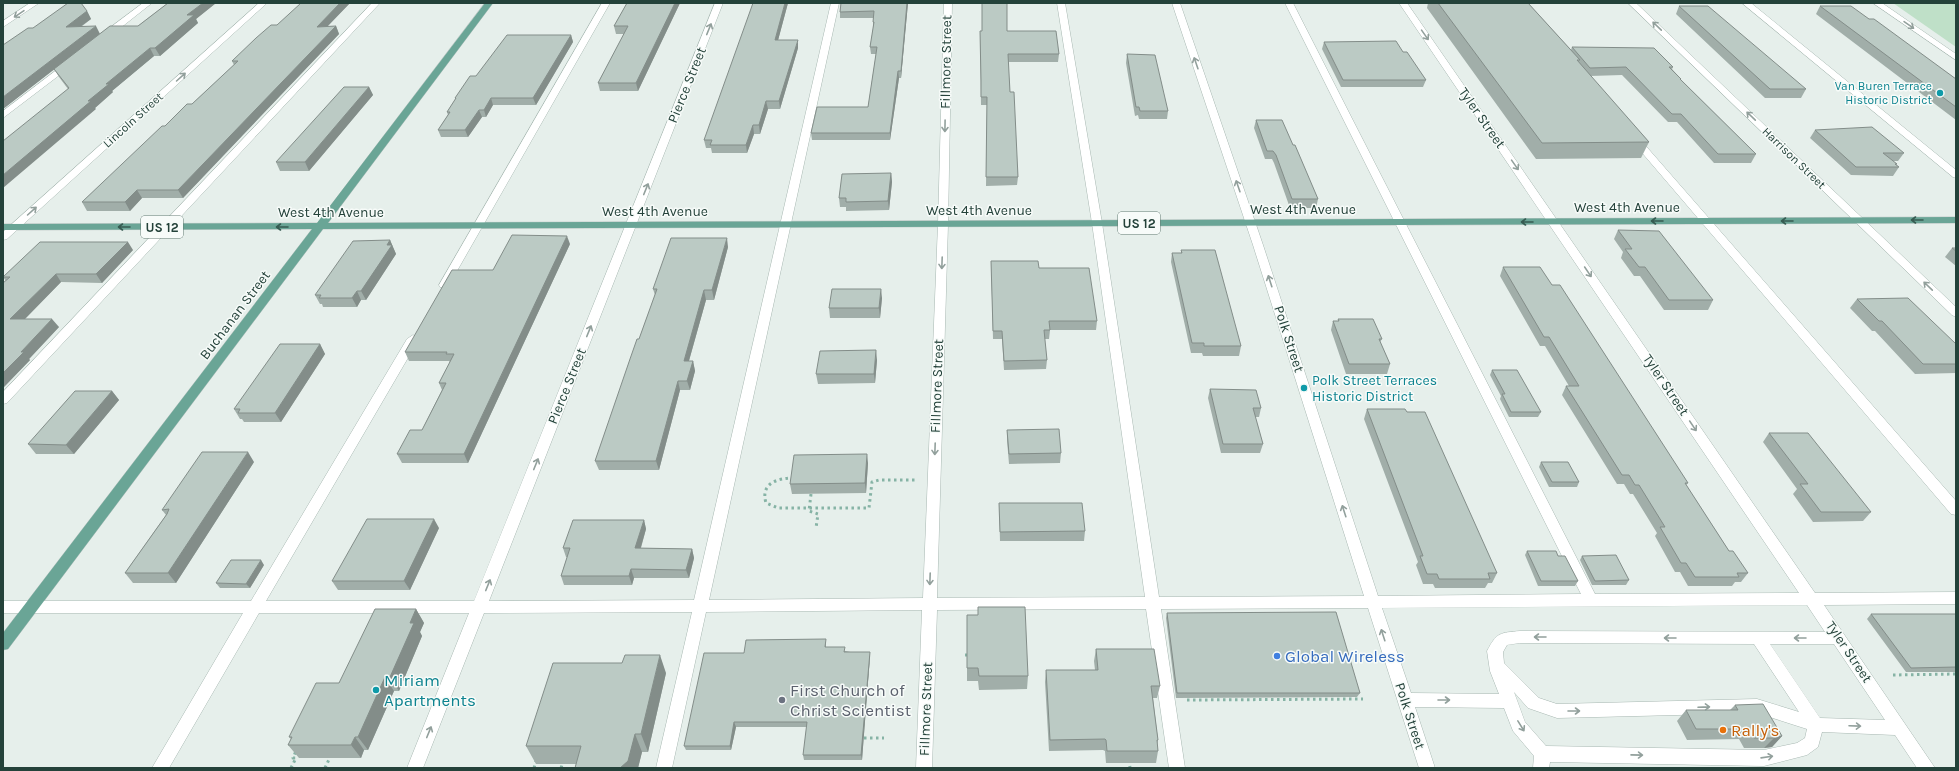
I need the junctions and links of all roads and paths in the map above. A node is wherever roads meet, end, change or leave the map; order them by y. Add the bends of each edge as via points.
1 (35, 3) edge
2 (148, 3) edge
3 (263, 3) edge
4 (376, 3) edge
5 (489, 3) edge
6 (606, 3) edge
7 (719, 3) edge
8 (835, 3) edge
9 (948, 3) edge
10 (1062, 3) edge
11 (1176, 3) edge
12 (1289, 3) edge
13 (1403, 3) edge
14 (1632, 3) edge
15 (1746, 3) edge
16 (1877, 3) edge
17 (3, 24) edge
18 (98, 42) edge
19 (79, 57) edge
20 (1956, 58) edge
21 (3, 116) edge
22 (1626, 129) edge
23 (1956, 175) edge
24 (1860, 220) junction
25 (1956, 220) edge
26 (1704, 221) junction
27 (1400, 222) junction
28 (1554, 222) junction
29 (1097, 223) junction
30 (1251, 223) junction
31 (943, 224) junction
32 (632, 225) junction
33 (786, 225) junction
34 (321, 226) junction
35 (478, 226) junction
36 (3, 227) edge
37 (14, 227) junction
38 (166, 227) junction
39 (3, 237) edge
40 (438, 294) edge
41 (1956, 313) edge
42 (419, 329) edge
43 (3, 400) edge
44 (794, 478) edge
45 (934, 480) junction
46 (811, 494) edge
47 (809, 508) junction
48 (1956, 510) edge
49 (816, 528) dead end
50 (1811, 598) junction
51 (1956, 598) edge
52 (1591, 600) junction
53 (1372, 601) junction
54 (930, 604) junction
55 (1152, 604) junction
56 (256, 606) junction
57 (699, 606) junction
58 (3, 607) edge
59 (31, 607) junction
60 (479, 607) junction
61 (1758, 638) junction
62 (1839, 638) junction
63 (3, 644) edge
64 (964, 655) dead end
65 (979, 655) edge
66 (1497, 664) junction
67 (1956, 674) edge
68 (1893, 675) dead end
69 (1167, 700) junction
70 (1363, 700) dead end
71 (1404, 700) junction
72 (1510, 701) junction
73 (1816, 725) junction
74 (1900, 728) junction
75 (864, 738) edge
76 (884, 738) dead end
77 (300, 743) edge
78 (333, 751) edge
79 (538, 753) edge
80 (1129, 757) edge
81 (564, 758) edge
82 (1541, 761) edge
83 (160, 768) edge
84 (291, 768) edge
85 (325, 768) edge
86 (415, 768) edge
87 (534, 768) edge
88 (561, 768) edge
89 (664, 768) edge
90 (924, 768) edge
91 (1130, 768) edge
92 (1177, 768) edge
93 (1426, 768) edge
94 (1927, 768) edge

1 -> 17 street
2 - 18 street
37 -> 3 street, Lincoln Street
4 - 38 street
5 - 34 main road, Buchanan Street
6 - 35 street
32 -> 7 street, Pierce Street
8 - 33 street
9 -> 31 street, Fillmore Street
10 - 29 street
30 -> 11 street, Polk Street
12 - 27 street
13 -> 28 street, Tyler Street
24 -> 14 street, Harrison Street
15 - 23 street
16 -> 20 street
19 - 21 street
22 - 26 street
25 -> 24 main road, West 4th Avenue / US 12
24 -> 26 main road, West 4th Avenue / US 12
41 -> 24 street, Harrison Street
26 -> 28 main road, West 4th Avenue / US 12
26 - 48 street
28 -> 27 main road, West 4th Avenue / US 12
27 - 30 main road, West 4th Avenue / US 12
27 - 52 street
28 -> 50 street, Tyler Street
29 - 30 main road, West 4th Avenue / US 12
29 - 31 main road, West 4th Avenue / US 12
29 - 55 street
53 -> 30 street, Polk Street
31 - 33 main road, West 4th Avenue / US 12
31 -> 45 street, Fillmore Street
32 - 33 main road, West 4th Avenue / US 12
32 - 35 main road, West 4th Avenue / US 12
60 -> 32 street, Pierce Street
33 - 57 street
34 - 35 main road, West 4th Avenue / US 12
34 -> 38 main road, West 4th Avenue / US 12
34 - 59 main road, Buchanan Street
35 - 40 street
36 - 37 main road, West 4th Avenue / US 12
38 -> 37 main road, West 4th Avenue / US 12
37 - 39 street, Lincoln Street
38 - 43 street
42 - 56 street
44 - 47 path via 772,481 765,492 766,503 778,508
45 - 47 path via 872,482 869,508
45 -> 54 street, Fillmore Street
46 - 47 path
47 - 49 path via 809,511 818,514
50 - 51 street
50 - 52 street
50 - 62 street, Tyler Street
52 - 53 street
53 - 55 street
71 -> 53 street, Polk Street
54 - 55 street
54 - 57 street
54 - 90 street, Fillmore Street
55 - 69 street
56 - 59 street
56 - 60 street
56 - 83 street
57 - 60 street
57 - 89 street
58 - 59 street
59 - 63 main road, Buchanan Street
86 -> 60 street, Pierce Street
62 -> 61 street
61 -> 66 street via 1503,639 1495,651
61 - 73 street
62 - 74 street, Tyler Street
64 - 65 path
66 - 72 street
66 -> 73 street via 1534,703 1557,711 1757,706
67 - 68 path
69 - 70 path
69 - 92 street
71 -> 72 street
71 - 93 street, Polk Street
72 -> 82 street via 1519,726
73 -> 74 street
82 -> 73 street via 1764,758 1801,750 1812,742
74 - 94 street, Tyler Street
75 - 76 path
77 - 84 path
78 - 85 path
79 - 87 path
80 - 91 path
81 - 88 path

